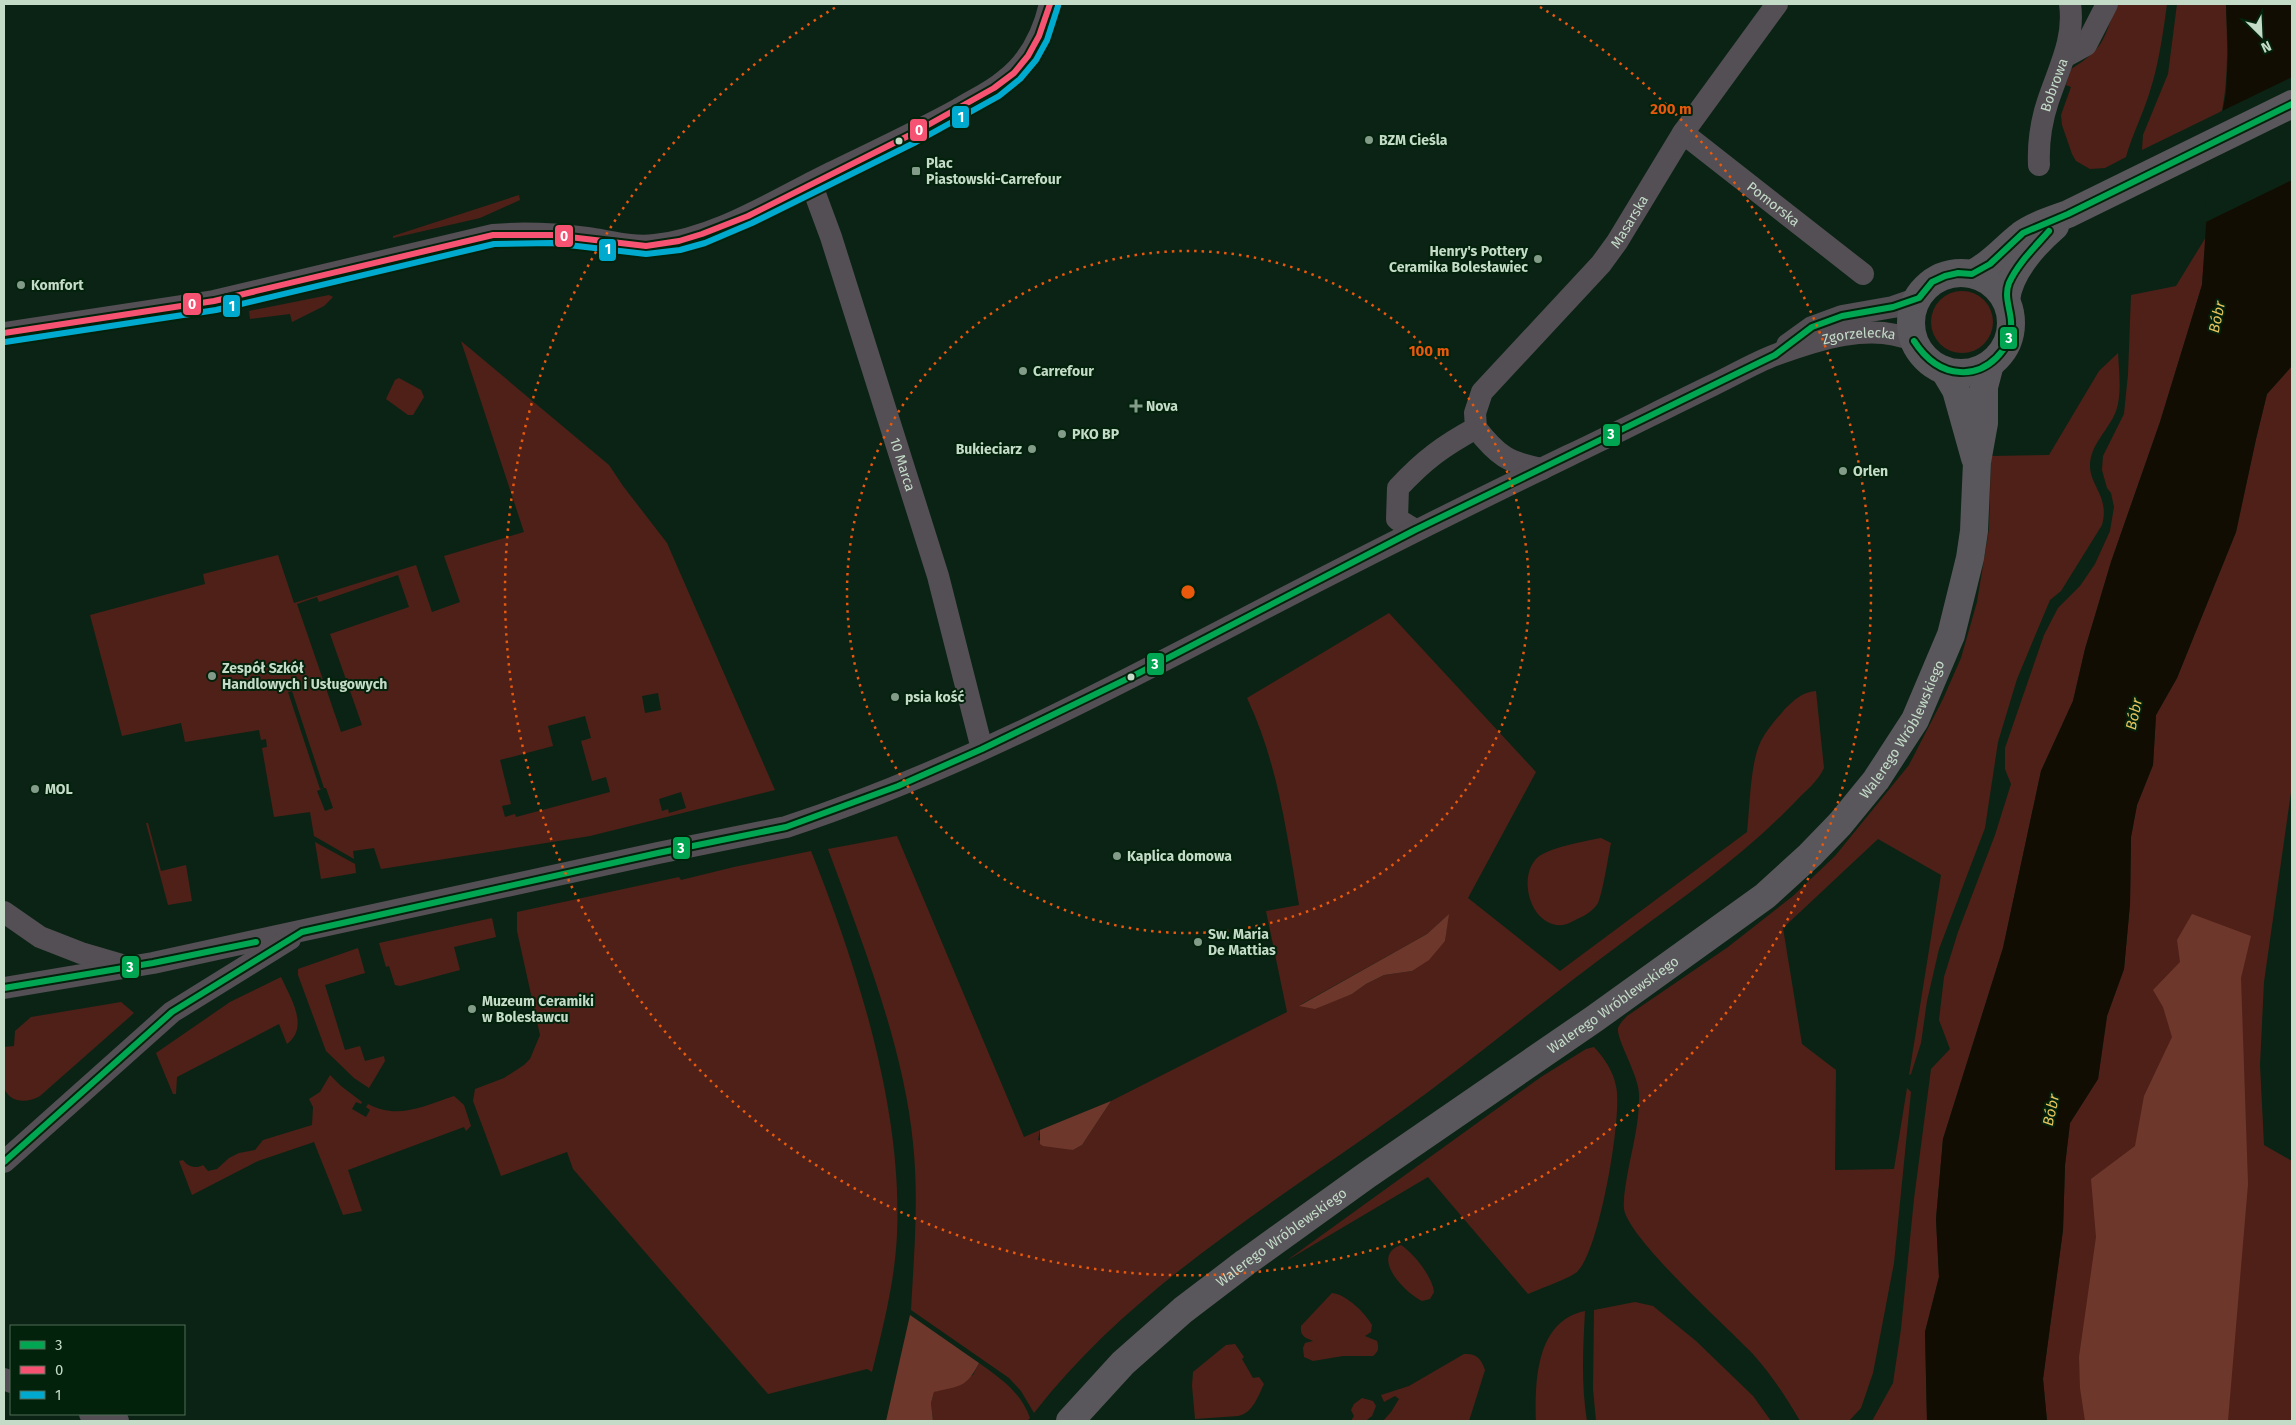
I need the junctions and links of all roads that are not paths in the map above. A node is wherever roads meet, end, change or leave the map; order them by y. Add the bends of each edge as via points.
1 (1050, 4) edge
2 (1777, 4) edge
3 (2070, 4) edge
4 (2107, 4) edge
5 (2066, 56) junction
6 (2292, 104) edge
7 (1683, 133) junction
8 (2039, 165) dead end
9 (811, 183) junction
10 (2068, 214) junction
11 (1863, 274) dead end
12 (1972, 274) junction
13 (1918, 298) junction
14 (2006, 300) junction
15 (4, 332) edge
16 (1914, 341) junction
17 (1775, 355) junction
18 (1990, 364) junction
19 (1944, 370) junction
20 (1476, 428) junction
21 (1977, 462) junction
22 (1542, 469) junction
23 (1415, 530) junction
24 (982, 749) junction
25 (4, 912) edge
26 (302, 932) junction
27 (130, 968) junction
28 (4, 988) edge
29 (4, 1162) edge
30 (94, 1415) edge
31 (118, 1421) edge
32 (1070, 1421) edge

1 - 9 street via 1044,27 1033,48 1006,80 948,114
2 - 7 street, Masarska
3 - 5 street, Bobrowa via 2072,17
4 - 5 street via 2086,45
5 - 8 street, Bobrowa via 2048,101 2038,144
6 - 10 main road
7 - 11 street, Pomorska
7 - 20 street, Masarska via 1601,264 1482,392 1475,413
9 - 15 street via 714,228 654,246 523,232 493,235 214,301
9 - 24 street, 10 Marca via 831,236 938,576
10 - 12 main road via 2023,234 1990,264
10 - 14 main road via 2023,262 2008,286
12 - 13 main road via 1945,276 1932,282
12 - 14 main road via 1992,283
13 - 16 main road via 1911,319
13 - 17 street, Zgorzelecka via 1894,308 1842,316 1812,327
14 - 18 main road via 2011,326 2007,342
16 - 17 street, Zgorzelecka via 1905,336 1861,333
16 - 19 main road via 1926,358
17 - 22 street, Zgorzelecka
18 - 19 main road via 1970,372
18 - 21 main road, Walerego Wróblewskiego via 1984,387 1984,423
19 - 21 main road, Walerego Wróblewskiego via 1956,390
20 - 22 street via 1502,457 1519,465
20 - 23 street via 1420,464 1398,488 1397,519
21 - 32 main road, Walerego Wróblewskiego via 1970,558 1951,635 1915,720 1876,780 1840,824 1765,896 1246,1262 1183,1310 1122,1363
22 - 23 street, Zgorzelecka
23 - 24 street, Zgorzelecka via 1135,675
24 - 26 street, Zgorzelecka via 898,786 786,827
25 - 27 street via 40,937 81,954
26 - 27 street, Zgorzelecka
26 - 29 street via 172,1012
27 - 28 street, Zgorzelecka
30 - 31 street

